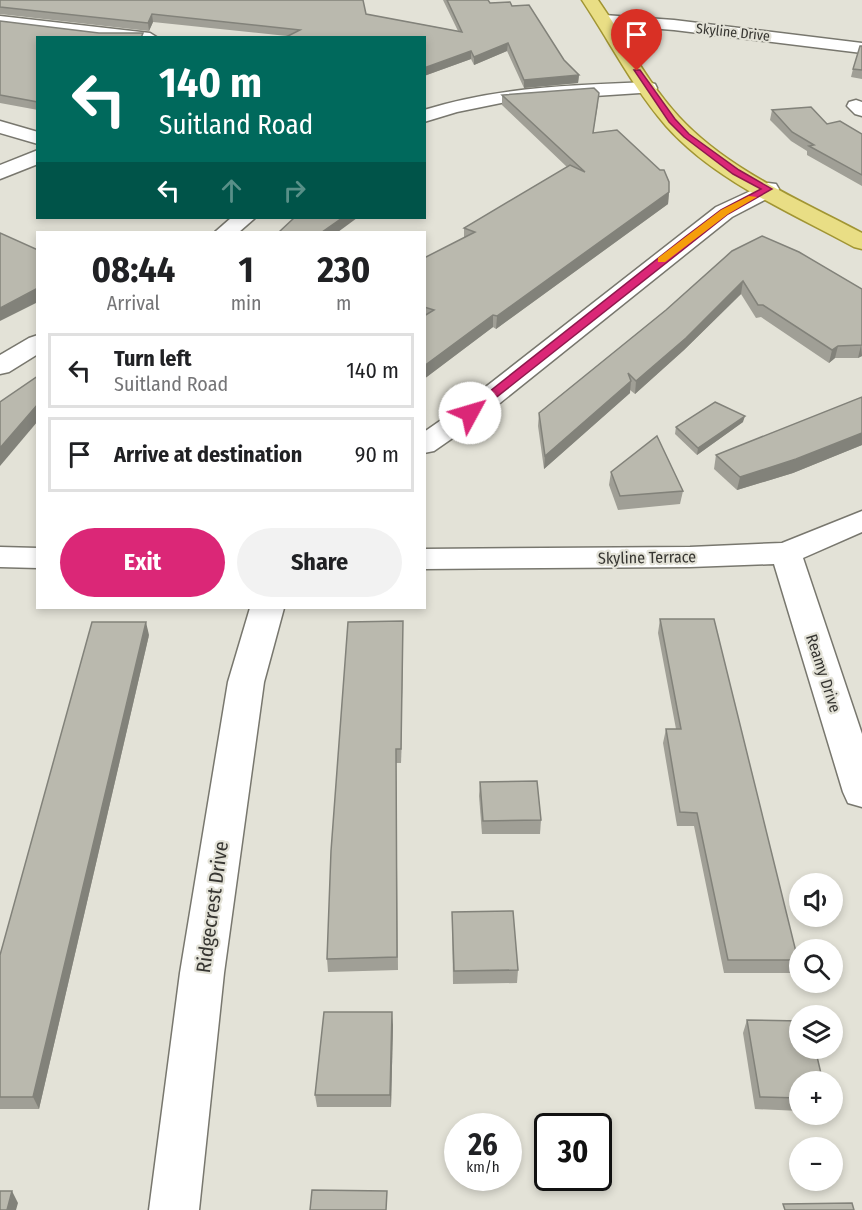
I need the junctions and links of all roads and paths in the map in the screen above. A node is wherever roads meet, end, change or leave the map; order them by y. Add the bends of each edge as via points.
1 (590, 0) edge
2 (604, 20) junction
3 (0, 21) edge
4 (132, 36) edge
5 (862, 48) edge
6 (648, 88) junction
7 (430, 92) dead end
8 (452, 106) junction
9 (426, 115) edge
10 (0, 127) edge
11 (36, 137) edge
12 (36, 157) edge
13 (0, 173) edge
14 (768, 189) junction
15 (243, 219) edge
16 (227, 231) edge
17 (862, 242) edge
18 (36, 344) edge
19 (0, 366) edge
20 (426, 444) edge
21 (862, 521) edge
22 (786, 553) junction
23 (0, 557) edge
24 (36, 558) edge
25 (426, 559) edge
26 (267, 609) edge
27 (862, 792) edge
28 (174, 1210) edge

1 - 2 main road
2 - 5 street, Skyline Drive
2 - 6 main road
3 - 4 street
6 - 8 street via 556,92
6 - 14 main road via 686,135 736,172
7 - 8 street
8 - 9 street
10 - 11 street
12 - 13 street
14 - 17 main road
14 - 20 street via 724,212
15 - 16 street
18 - 19 street
21 - 22 street, Skyline Terrace
22 - 25 street, Skyline Terrace
22 - 27 street, Reamy Drive
23 - 24 street
26 - 28 street, Ridgecrest Drive via 244,694 202,973

